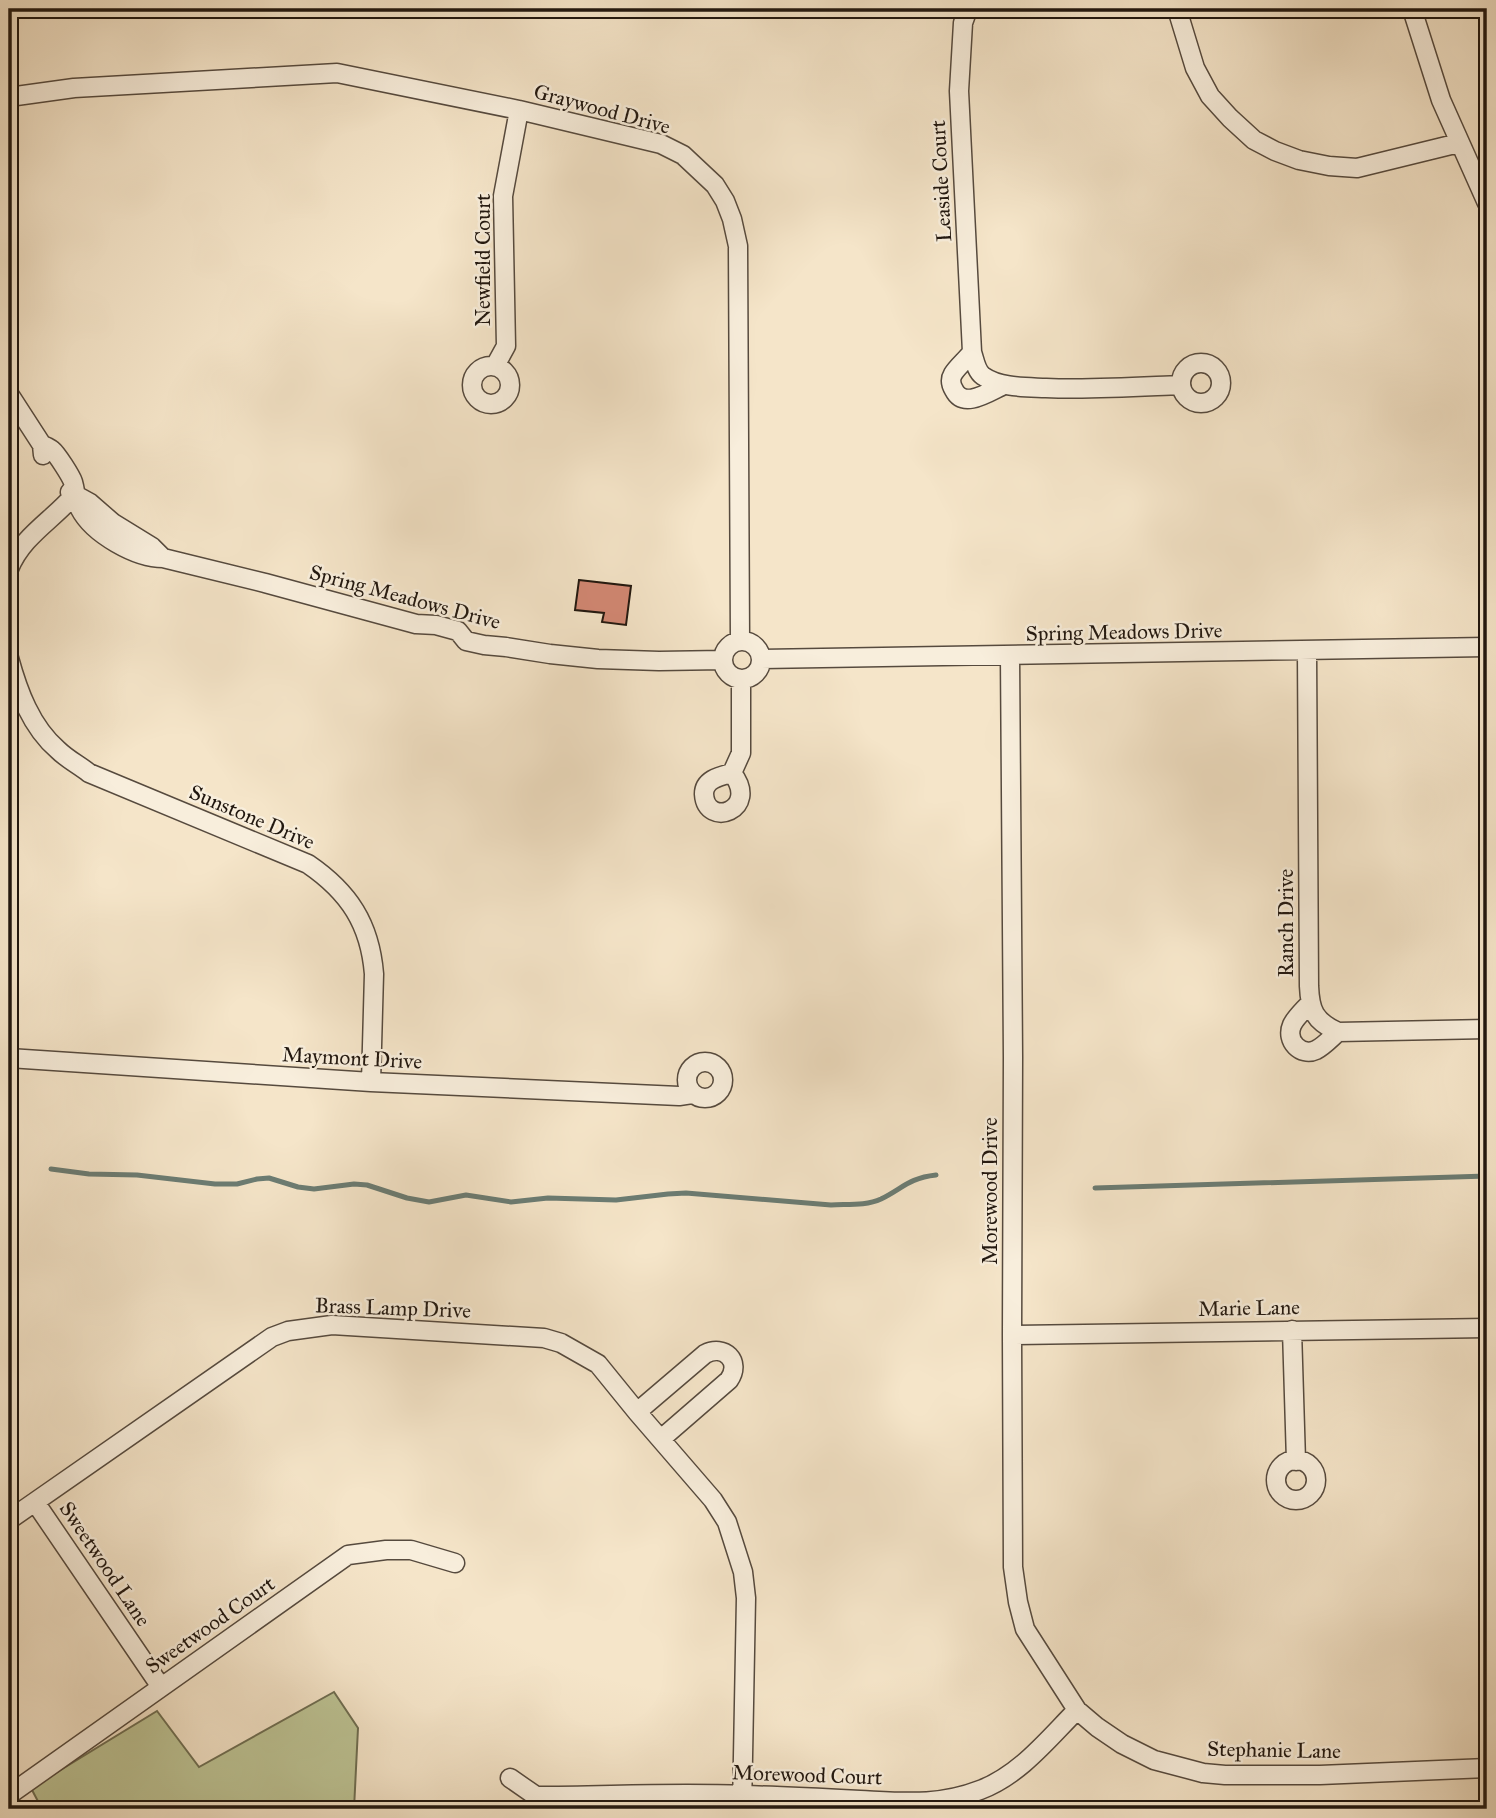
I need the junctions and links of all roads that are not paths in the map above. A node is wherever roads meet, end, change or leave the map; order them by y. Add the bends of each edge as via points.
1 (968, 9) edge
2 (1177, 9) edge
3 (1412, 9) edge
4 (9, 97) edge
5 (519, 110) junction
6 (1459, 143) junction
7 (1487, 203) edge
8 (972, 352) junction
9 (495, 366) dead end
10 (1004, 385) junction
11 (1180, 385) dead end
12 (9, 394) edge
13 (74, 495) junction
14 (9, 569) edge
15 (740, 641) junction
16 (1487, 647) edge
17 (1307, 652) junction
18 (1010, 656) junction
19 (9, 658) edge
20 (761, 659) junction
21 (723, 660) junction
22 (741, 679) junction
23 (732, 773) dead end
24 (1310, 1003) junction
25 (1487, 1029) edge
26 (1338, 1031) junction
27 (9, 1058) edge
28 (371, 1083) junction
29 (692, 1094) dead end
30 (1487, 1328) edge
31 (1292, 1330) junction
32 (1012, 1335) junction
33 (637, 1412) junction
34 (661, 1439) junction
35 (1296, 1461) dead end
36 (35, 1502) junction
37 (9, 1520) edge
38 (455, 1563) dead end
39 (161, 1687) junction
40 (1077, 1710) junction
41 (1487, 1768) edge
42 (510, 1778) dead end
43 (9, 1796) edge
44 (742, 1802) edge

1 - 8 street, Leaside Court via 959,91
2 - 6 street via 1195,68 1210,96 1254,139 1275,151 1299,160 1357,168
3 - 6 street
4 - 5 street, Graywood Drive via 337,73
5 - 9 street, Newfield Court via 503,196 506,346
5 - 15 street, Graywood Drive via 661,144 701,170 725,201 738,246
6 - 7 street
8 - 10 street via 978,371
8 - 10 street via 953,374 955,394 972,399
10 - 11 street via 1090,390
12 - 13 street, Spring Meadows Drive via 42,445 43,457
13 - 14 street via 22,545
13 - 21 street, Spring Meadows Drive via 80,511 97,528 150,558 416,624 436,625 457,631 466,641 598,659
15 - 20 street via 756,648
15 - 21 street via 726,649
16 - 17 street, Spring Meadows Drive
17 - 18 street, Spring Meadows Drive
17 - 24 street, Ranch Drive
18 - 20 street, Spring Meadows Drive
18 - 32 street, Morewood Drive
19 - 28 street, Sunstone Drive via 36,726 57,750 89,773 307,864 342,893 358,912 373,958
20 - 22 street via 753,675
21 - 22 street via 730,675
22 - 23 street via 741,753
24 - 26 street, Ranch Drive via 1321,1022
24 - 26 street via 1292,1026 1296,1047 1314,1051
25 - 26 street
27 - 28 street, Maymont Drive
28 - 29 street, Maymont Drive
30 - 31 street, Marie Lane
31 - 32 street, Marie Lane
31 - 35 street
32 - 40 street, Morewood Drive via 1013,1567 1018,1602 1025,1629
33 - 34 street, Brass Lamp Drive
33 - 34 street via 705,1354 718,1350 729,1356 734,1369 729,1380
33 - 36 street, Brass Lamp Drive via 598,1364 544,1338 309,1327 272,1337
34 - 44 street, Brass Lamp Drive via 727,1522 743,1572
36 - 37 street, Brass Lamp Drive
36 - 39 street, Sweetwood Lane
38 - 39 street, Sweetwood Court via 411,1549 348,1555
39 - 43 street, Sweetwood Court
40 - 41 street, Stephanie Lane via 1145,1756 1203,1773 1320,1775
40 - 44 street, Morewood Court via 1007,1777 962,1797 940,1802
42 - 44 street, Morewood Court via 536,1796

